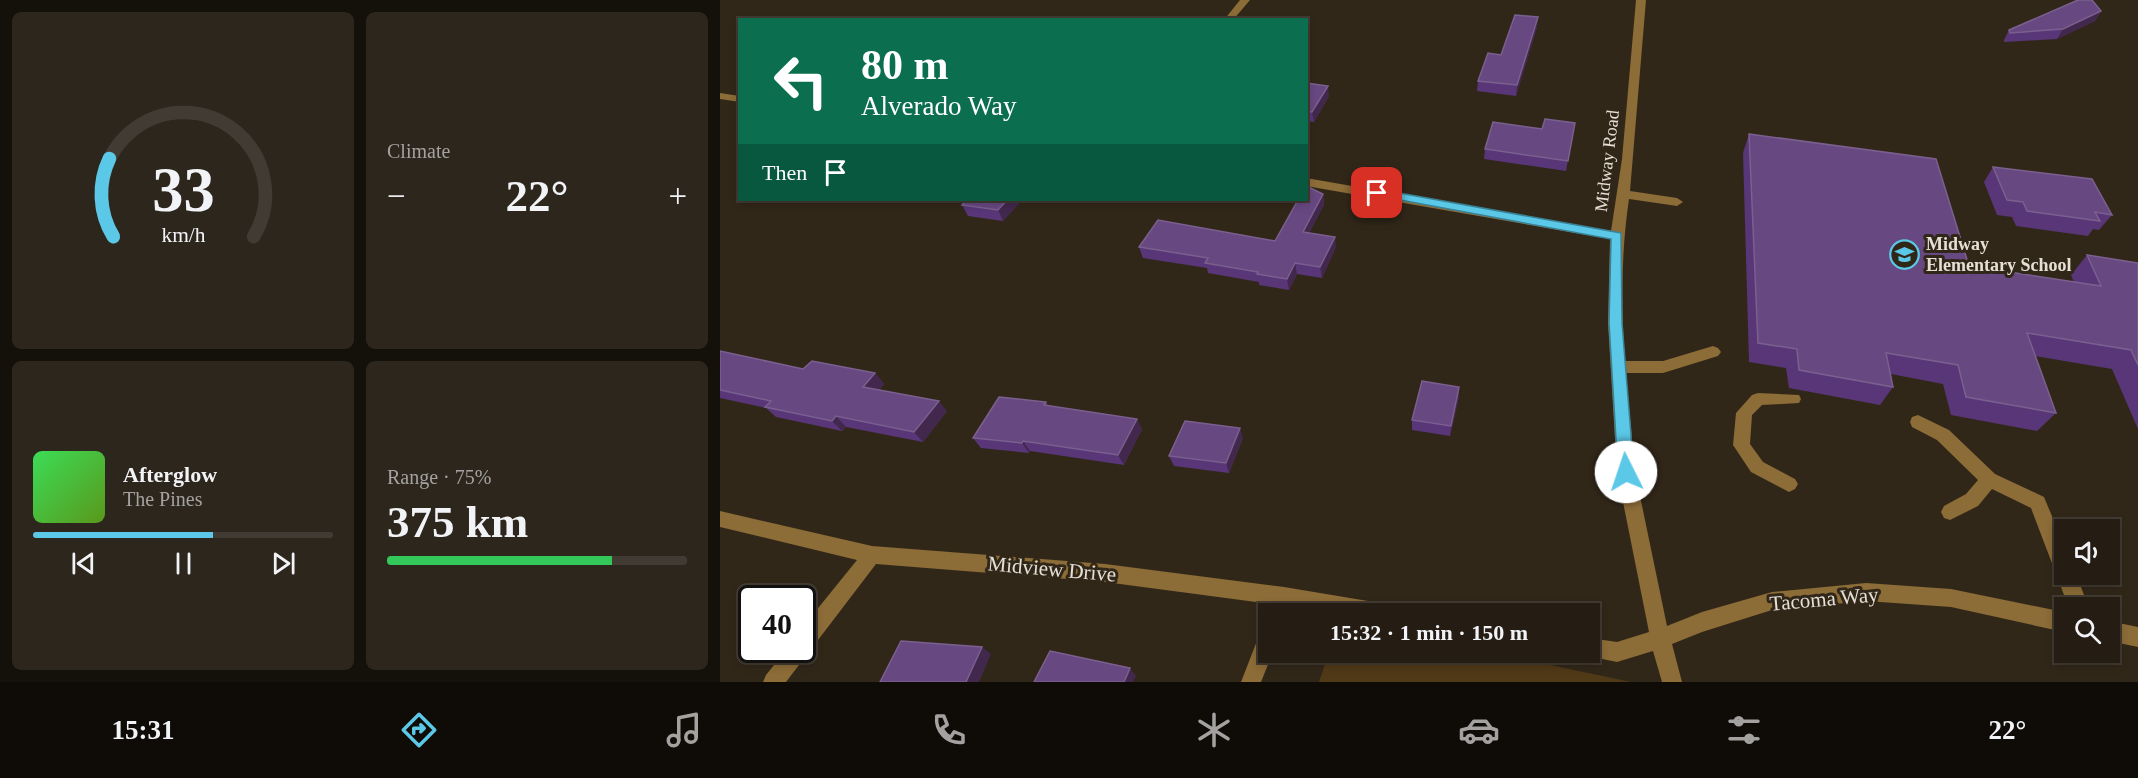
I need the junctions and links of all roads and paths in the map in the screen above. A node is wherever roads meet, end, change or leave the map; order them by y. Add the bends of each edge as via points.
1 (1245, 0) edge
2 (1641, 0) edge
3 (1230, 18) edge
4 (720, 96) edge
5 (738, 99) edge
6 (1308, 182) edge
7 (1623, 194) junction
8 (1677, 202) dead end
9 (1617, 236) junction
10 (1713, 352) dead end
11 (1619, 367) junction
12 (1792, 399) dead end
13 (1918, 422) dead end
14 (1989, 478) junction
15 (1789, 484) dead end
16 (1950, 512) dead end
17 (720, 519) edge
18 (2054, 544) edge
19 (872, 555) junction
20 (1270, 603) edge
21 (2054, 620) edge
22 (816, 627) edge
23 (2120, 633) edge
24 (2138, 637) edge
25 (1660, 639) junction
26 (1600, 649) edge
27 (788, 663) edge
28 (1258, 663) edge
29 (773, 682) edge
30 (1251, 682) edge
31 (1672, 682) edge

1 - 3 street
2 - 7 street, Midway Road
4 - 5 street
6 - 9 street
7 - 8 street
7 - 9 street, Midway Road
9 - 11 street, Midway Road
10 - 11 street via 1663,367
11 - 25 street, Midway Road via 1626,472
12 - 15 street via 1758,399 1744,413 1741,445 1757,467
13 - 14 street via 1943,435
14 - 16 street via 1972,500
14 - 18 street via 2038,503
17 - 19 street, Midview Drive
19 - 20 street, Midview Drive via 1105,573
19 - 22 street
21 - 25 street, Tacoma Way via 1951,598 1866,592 1772,601
23 - 24 street
25 - 26 street via 1617,652
25 - 31 street, Midway Road
27 - 29 street
28 - 30 street

